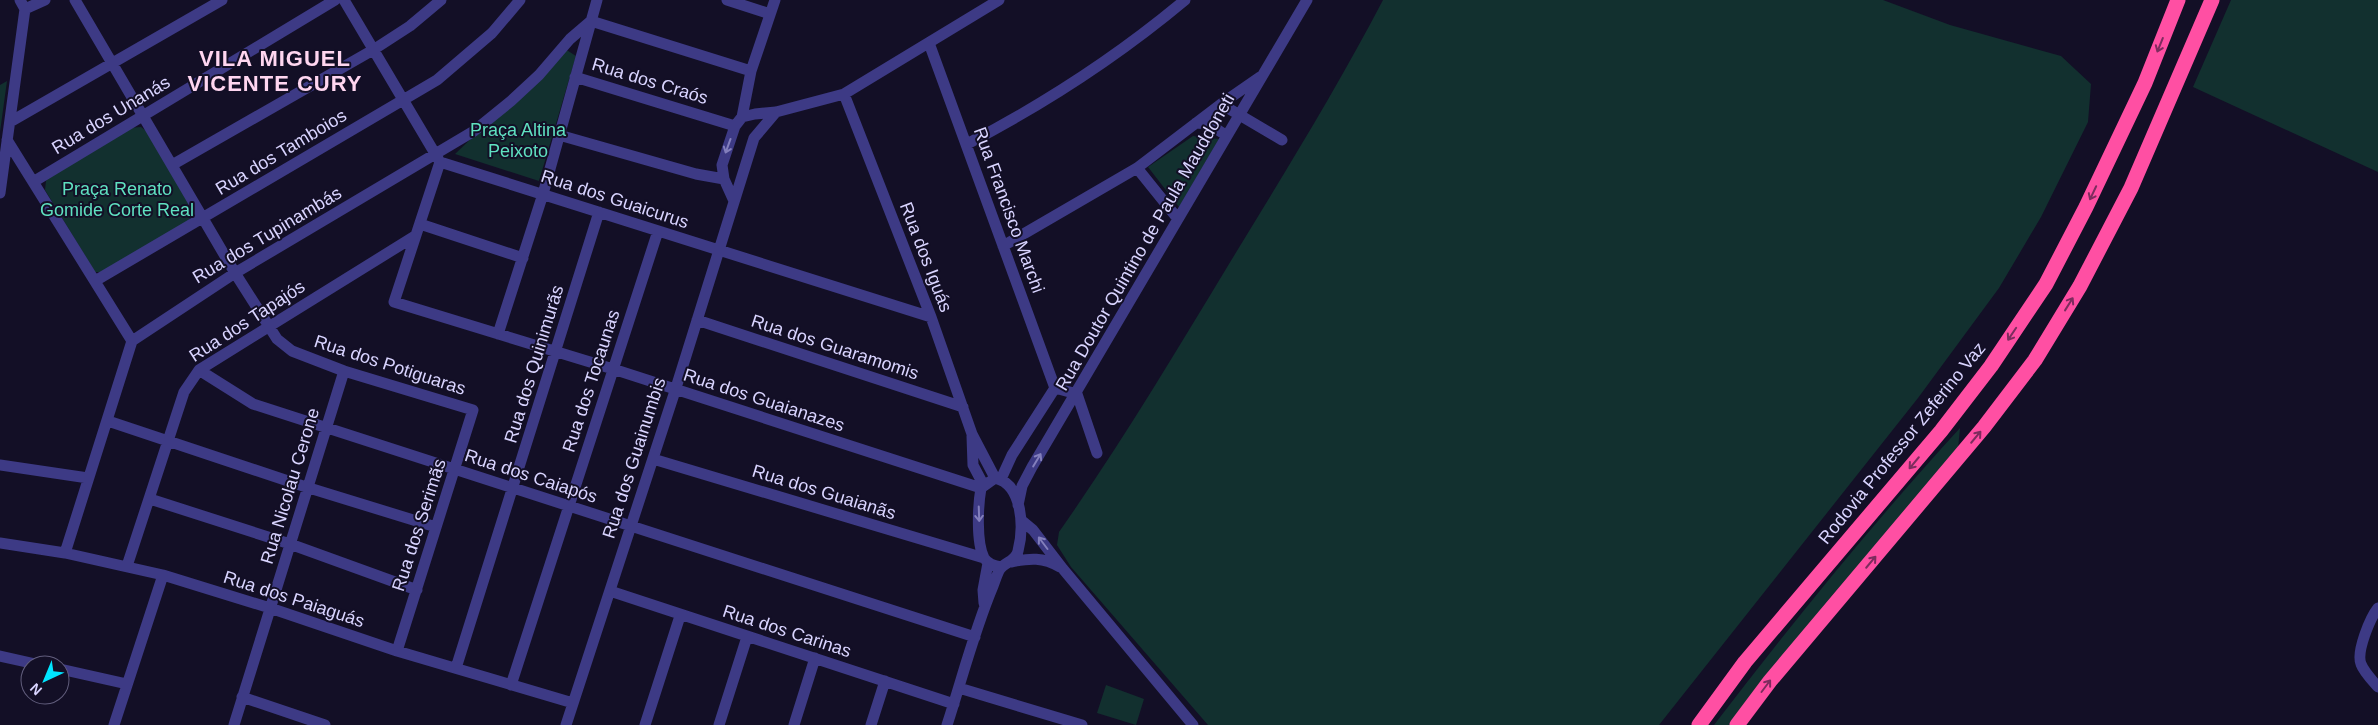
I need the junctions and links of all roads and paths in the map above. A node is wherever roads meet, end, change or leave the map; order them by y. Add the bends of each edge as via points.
1 (45, 0) edge
2 (75, 0) edge
3 (222, 0) edge
4 (335, 0) edge
5 (344, 0) edge
6 (441, 0) edge
7 (520, 0) edge
8 (597, 0) edge
9 (727, 0) edge
10 (775, 0) edge
11 (999, 0) edge
12 (1185, 0) edge
13 (1307, 0) edge
14 (2178, 0) edge
15 (2212, 0) edge
16 (22, 5) edge
17 (770, 14) junction
18 (591, 21) junction
19 (930, 43) junction
20 (373, 50) junction
21 (112, 64) junction
22 (751, 71) junction
23 (1261, 76) junction
24 (575, 77) junction
25 (844, 94) junction
26 (402, 99) junction
27 (1220, 104) junction
28 (776, 112) junction
29 (1239, 115) junction
30 (143, 116) junction
31 (10, 122) junction
32 (739, 122) junction
33 (1196, 123) junction
34 (559, 135) junction
35 (1227, 136) junction
36 (7, 140) junction
37 (1282, 140) dead end
38 (966, 144) junction
39 (438, 158) junction
40 (172, 165) junction
41 (1137, 168) junction
42 (724, 179) junction
43 (33, 182) junction
44 (0, 193) edge
45 (543, 194) junction
46 (734, 201) junction
47 (598, 212) junction
48 (203, 219) junction
49 (1178, 220) junction
50 (420, 224) junction
51 (658, 231) junction
52 (416, 236) junction
53 (1003, 246) junction
54 (719, 250) junction
55 (523, 258) junction
56 (235, 273) junction
57 (95, 281) junction
58 (931, 317) junction
59 (697, 320) junction
60 (267, 326) junction
61 (498, 334) junction
62 (132, 341) junction
63 (556, 352) junction
64 (613, 369) junction
65 (199, 370) junction
66 (344, 372) junction
67 (1055, 388) junction
68 (675, 391) junction
69 (1077, 394) junction
70 (963, 407) junction
71 (473, 410) joint
72 (108, 421) junction
73 (325, 429) junction
74 (972, 434) junction
75 (168, 442) junction
76 (1097, 453) dead end
77 (653, 459) junction
78 (0, 465) edge
79 (455, 470) junction
80 (88, 478) junction
81 (998, 478) junction
82 (982, 486) junction
83 (306, 487) junction
84 (514, 489) junction
85 (150, 499) junction
86 (1018, 504) junction
87 (568, 506) junction
88 (1021, 520) junction
89 (630, 525) junction
90 (436, 527) junction
91 (0, 543) edge
92 (290, 544) junction
93 (65, 553) junction
94 (986, 560) junction
95 (1006, 564) junction
96 (127, 566) junction
97 (1063, 569) junction
98 (162, 575) junction
99 (417, 590) junction
100 (610, 591) junction
101 (270, 608) junction
102 (984, 608) junction
103 (2378, 608) edge
104 (680, 616) junction
105 (747, 637) junction
106 (975, 637) junction
107 (397, 651) junction
108 (0, 656) edge
109 (815, 658) junction
110 (20, 660) edge
111 (456, 668) junction
112 (70, 671) edge
113 (885, 681) junction
114 (126, 684) junction
115 (511, 685) junction
116 (2378, 687) edge
117 (960, 688) junction
118 (242, 697) junction
119 (573, 703) junction
120 (954, 704) junction
121 (114, 725) edge
122 (234, 725) edge
123 (325, 725) edge
124 (566, 725) edge
125 (646, 725) edge
126 (719, 725) edge
127 (794, 725) edge
128 (871, 725) edge
129 (947, 725) edge
130 (1082, 725) edge
131 (1193, 725) edge
132 (1698, 725) edge
133 (1737, 725) edge

1 - 16 street
2 - 21 street, Rua dos Potiguaras
3 - 21 street
4 - 30 street, Rua dos Unanás
5 - 20 street
6 - 20 street via 410,26
7 - 26 street, Rua dos Tamboios via 492,33 437,80
8 - 18 street
9 - 17 street
10 - 17 street
11 - 19 street
12 - 38 street via 1093,69 1013,120
13 - 23 street, Rua Doutor Quintino de Paula Mauddoneti
14 -> 132 highway, Rodovia Professor Zeferino Vaz via 2145,83 2046,284 1991,366 1941,431 1745,662
133 -> 15 highway via 1770,681 1984,427 2035,360 2080,286 2131,188
16 - 31 street
17 - 22 street
18 - 22 street
18 - 24 street
18 - 39 street, Rua dos Tupinambás via 511,101
19 - 25 street
19 - 38 street, Rua Francisco Marchi
20 - 26 street
20 - 40 street
21 - 30 street, Rua dos Potiguaras
21 - 31 street
22 - 32 street
23 - 27 street
23 - 29 street, Rua Doutor Quintino de Paula Mauddoneti
24 - 32 street, Rua dos Craós via 714,119
24 - 34 street
25 - 28 street
25 - 58 street, Rua dos Iguás
26 - 39 street
26 - 48 street, Rua dos Tamboios
27 - 29 street
27 - 33 street
28 - 32 street via 755,114
28 - 46 street, Rua dos Guainumbis via 754,138
29 - 35 street, Rua Doutor Quintino de Paula Mauddoneti
29 - 37 street
30 - 40 street, Rua dos Potiguaras
30 - 43 street, Rua dos Unanás
31 - 36 street
32 -> 42 street via 722,165
33 - 35 street via 1209,124
33 - 41 street
34 - 42 street
34 - 45 street
35 - 49 street, Rua Doutor Quintino de Paula Mauddoneti
36 - 43 street
36 - 44 street
38 - 53 street, Rua Francisco Marchi
39 - 45 street, Rua dos Guaicurus
39 - 50 street
39 - 56 street, Rua dos Tupinambás
40 - 48 street, Rua dos Potiguaras
41 - 49 street
41 - 53 street
42 - 46 street
43 - 57 street
45 - 47 street, Rua dos Guaicurus
45 - 55 street
46 - 54 street, Rua dos Guainumbis
47 - 51 street, Rua dos Guaicurus
47 - 63 street, Rua dos Quinimurãs
48 - 56 street, Rua dos Potiguaras
48 - 57 street, Rua dos Tamboios
49 - 69 street, Rua Doutor Quintino de Paula Mauddoneti
50 - 52 street
50 - 55 street
51 - 54 street, Rua dos Guaicurus
51 - 64 street, Rua dos Tocaunas
52 - 60 street, Rua dos Tapajós
52 - 61 street, Rua dos Guaianazes via 394,302
53 - 67 street, Rua Francisco Marchi
54 - 58 street, Rua dos Guaicurus
54 - 59 street, Rua dos Guainumbis
55 - 61 street
56 - 60 street, Rua dos Potiguaras
56 - 62 street, Rua dos Tupinambás
57 - 62 street
58 - 70 street, Rua dos Iguás
59 - 68 street, Rua dos Guainumbis
59 - 70 street, Rua dos Guaramomis
60 - 65 street, Rua dos Tapajós
60 - 66 street, Rua dos Potiguaras via 292,351
61 - 63 street, Rua dos Guaianazes
62 - 72 street
63 - 64 street, Rua dos Guaianazes
63 - 84 street, Rua dos Quinimurãs
64 - 68 street, Rua dos Guaianazes
64 - 87 street, Rua dos Tocaunas
65 - 73 street, Rua dos Caiapós via 253,404
65 - 75 street, Rua dos Tapajós via 184,392
66 - 71 street, Rua dos Potiguaras
66 - 73 street, Rua Nicolau Cerone
67 - 69 street
67 - 81 street
68 - 77 street, Rua dos Guainumbis
68 - 82 street, Rua dos Guaianazes
69 - 76 street
86 -> 69 street, Rua Doutor Quintino de Paula Mauddoneti via 1022,486
70 - 74 street, Rua dos Iguás
71 - 79 street, Rua dos Serimãs
72 - 75 street
72 - 80 street
73 - 79 street, Rua dos Caiapós
73 - 83 street, Rua Nicolau Cerone
74 - 81 street, Rua dos Iguás
74 - 82 street, Rua dos Iguás via 973,466
75 - 83 street
75 - 85 street, Rua dos Tapajós
77 - 89 street, Rua dos Guainumbis
77 - 94 street, Rua dos Guaianãs
78 - 80 street
79 - 84 street, Rua dos Caiapós
79 - 90 street, Rua dos Serimãs
80 - 93 street
81 - 82 street
81 - 86 street, Rua dos Iguás via 1012,489
82 -> 94 street via 978,502 979,524
83 - 90 street
83 - 92 street, Rua Nicolau Cerone
84 - 87 street, Rua dos Caiapós
84 - 111 street, Rua dos Quinimurãs
85 - 92 street
85 - 96 street, Rua dos Tapajós
86 - 88 street
87 - 89 street, Rua dos Caiapós
87 - 115 street, Rua dos Tocaunas
88 - 95 street via 1018,554
97 -> 88 street via 1033,530
89 - 100 street, Rua dos Guainumbis
89 - 106 street, Rua dos Caiapós
90 - 99 street, Rua dos Serimãs
91 - 93 street, Rua dos Paiaguás
92 - 99 street
92 - 101 street, Rua Nicolau Cerone
93 - 96 street, Rua dos Paiaguás
94 - 95 street, Rua dos Guaianãs
94 - 102 street
95 - 97 street via 1032,558 1051,562
95 - 102 street
96 - 98 street, Rua dos Paiaguás
97 - 131 street
98 - 101 street, Rua dos Paiaguás
98 - 114 street
99 - 107 street, Rua dos Serimãs
100 - 104 street, Rua dos Carinas
100 - 119 street, Rua dos Guainumbis
101 - 107 street, Rua dos Paiaguás
101 - 118 street, Rua Nicolau Cerone
102 - 106 street
103 - 116 street via 2372,615 2360,654 2360,663
104 - 105 street, Rua dos Carinas
104 - 125 street
105 - 109 street, Rua dos Carinas
105 - 126 street
106 - 117 street
107 - 111 street, Rua dos Paiaguás
108 - 110 street
109 - 113 street, Rua dos Carinas
109 - 127 street
111 - 115 street, Rua dos Paiaguás
112 - 114 street
113 - 120 street, Rua dos Carinas
113 - 128 street
114 - 121 street
115 - 119 street, Rua dos Paiaguás
117 - 120 street
117 - 130 street
118 - 122 street, Rua Nicolau Cerone
118 - 123 street
119 - 124 street, Rua dos Guainumbis
120 - 129 street

